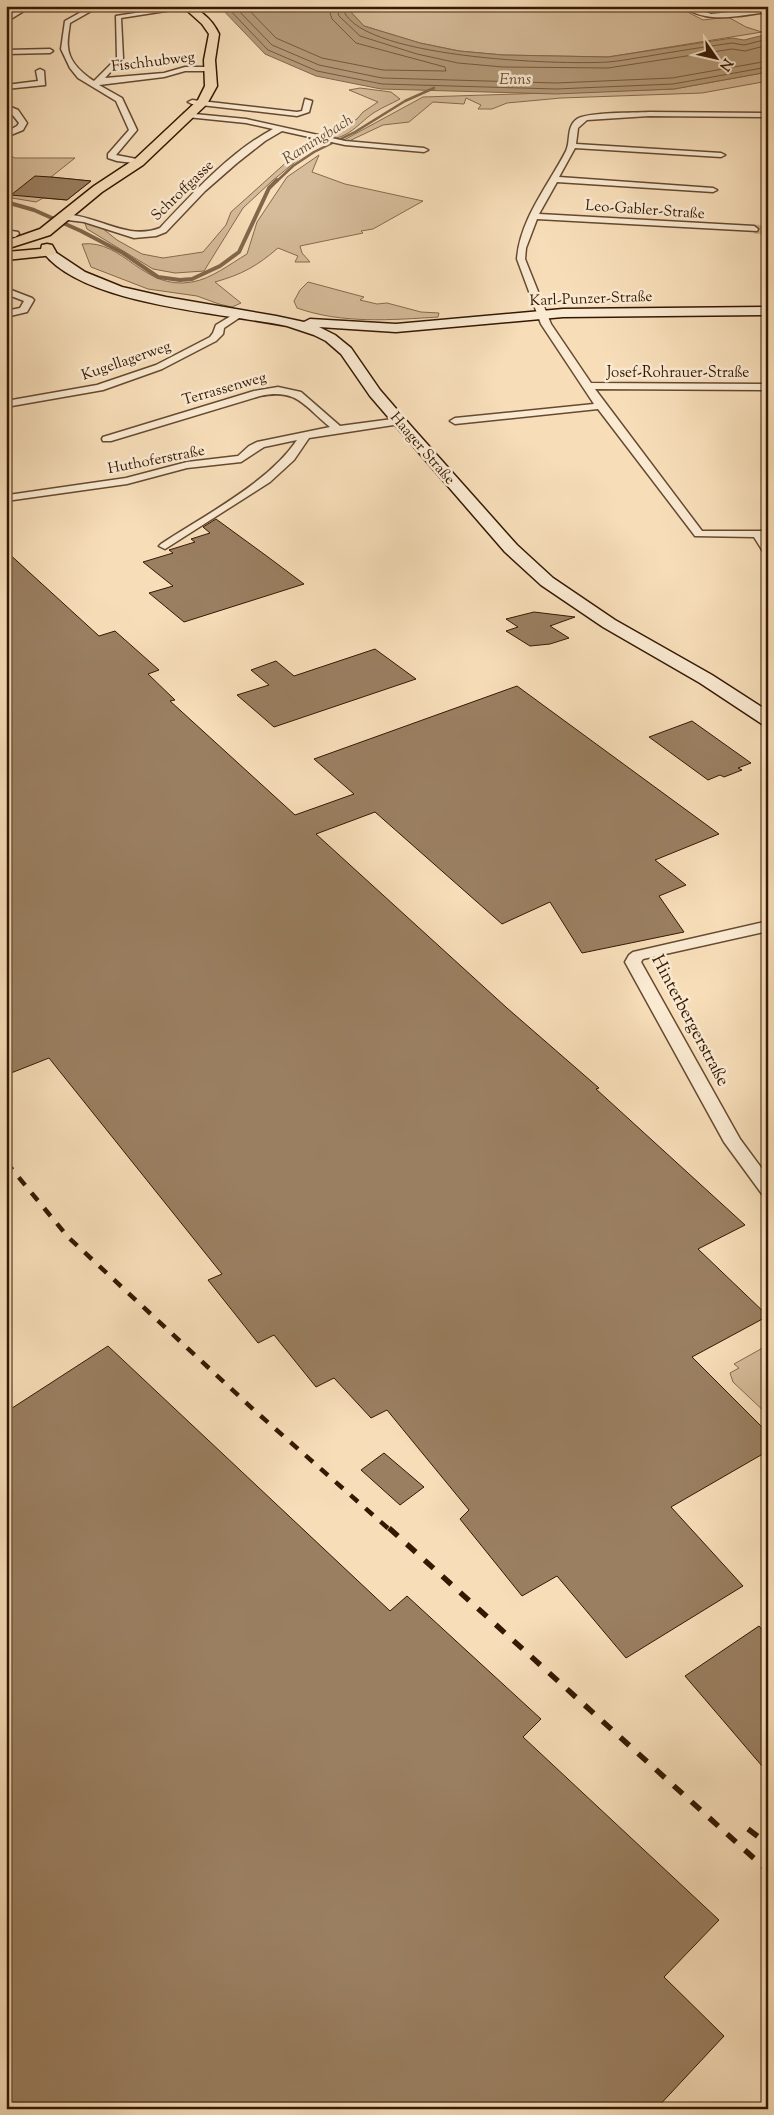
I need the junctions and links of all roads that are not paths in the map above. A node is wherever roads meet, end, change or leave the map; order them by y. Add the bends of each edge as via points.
1 (24, 6) edge
2 (29, 6) edge
3 (97, 6) edge
4 (686, 6) edge
5 (15, 7) edge
6 (188, 7) edge
7 (768, 10) edge
8 (6, 20) edge
9 (50, 51) dead end
10 (6, 52) edge
11 (40, 71) dead end
12 (209, 74) junction
13 (98, 83) junction
14 (6, 87) edge
15 (308, 101) dead end
16 (197, 102) junction
17 (6, 107) edge
18 (187, 115) junction
19 (768, 115) edge
20 (281, 129) junction
21 (6, 135) edge
22 (573, 146) junction
23 (424, 150) dead end
24 (721, 155) dead end
25 (139, 162) junction
26 (554, 180) junction
27 (713, 190) dead end
28 (535, 216) junction
29 (70, 218) junction
30 (754, 229) tunnel mouth
31 (51, 234) junction
32 (6, 246) edge
33 (48, 250) junction
34 (6, 256) edge
35 (6, 291) edge
36 (768, 312) edge
37 (6, 314) edge
38 (239, 314) junction
39 (541, 314) junction
40 (270, 319) junction
41 (415, 327) junction
42 (396, 328) junction
43 (337, 342) junction
44 (589, 386) junction
45 (768, 387) edge
46 (6, 404) edge
47 (601, 406) junction
48 (400, 421) junction
49 (456, 421) dead end
50 (338, 430) junction
51 (304, 437) junction
52 (107, 439) dead end
53 (8, 498) dead end
54 (762, 534) edge
55 (165, 546) dead end
56 (768, 551) edge
57 (768, 720) edge
58 (768, 926) edge
59 (768, 1190) edge

1 - 5 street
2 - 8 street
3 - 13 street, Fischhubweg via 67,22 64,49 81,76
4 - 7 street via 711,16
6 - 12 main road via 211,41
6 - 13 street via 118,17 120,58
9 - 10 street
11 - 14 street via 42,83
12 - 13 street, Fischhubweg via 185,68 164,76
12 - 16 main road via 211,86
13 - 25 street, Fischhubweg via 119,100 132,130 110,156
15 - 16 street via 305,112 297,114
16 - 18 main road
17 - 21 street via 15,112 23,123
18 - 20 street via 246,121
18 - 25 main road
19 - 22 street via 675,114 585,118 573,126
20 - 23 street via 323,140
20 - 29 street, Schroffgasse via 260,140 224,169 158,233 130,236 88,220
22 - 24 street
22 - 26 street
25 - 29 main road
26 - 27 street, Leo-Gabler-Straße
26 - 28 street
28 - 30 street, Leo-Gabler-Straße
28 - 39 street via 520,250
29 - 31 main road
31 - 32 main road
31 - 33 main road via 54,242
32 - 33 main road via 30,245
33 - 34 main road
33 - 38 main road via 67,267 112,287
35 - 37 street via 28,298 28,305 22,311
36 - 39 main road, Karl-Punzer-Straße
38 - 40 main road
38 - 46 street, Kugellagerweg via 220,327 213,339 159,367 99,388
39 - 41 main road, Karl-Punzer-Straße
39 - 44 street
40 - 42 main road, Karl-Punzer-Straße
40 - 43 main road via 302,326
41 - 42 main road, Karl-Punzer-Straße
41 - 43 main road, Karl-Punzer-Straße
42 - 43 main road, Karl-Punzer-Straße
43 - 48 main road, Haager Straße
44 - 45 street, Josef-Rohrauer-Straße
44 - 47 street
47 - 49 street
47 - 54 street via 699,534
48 - 50 street, Huthoferstraße
48 - 57 main road, Haager Straße via 496,531 550,585 601,620 717,685
50 - 51 street, Huthoferstraße
50 - 52 street, Terrassenweg via 297,394 276,389
51 - 53 street, Huthoferstraße via 261,444 241,459 187,465 127,480
51 - 55 street via 290,458 266,480
54 - 56 street
58 - 59 street, Hinterbergerstraße via 638,955 633,962 733,1142

